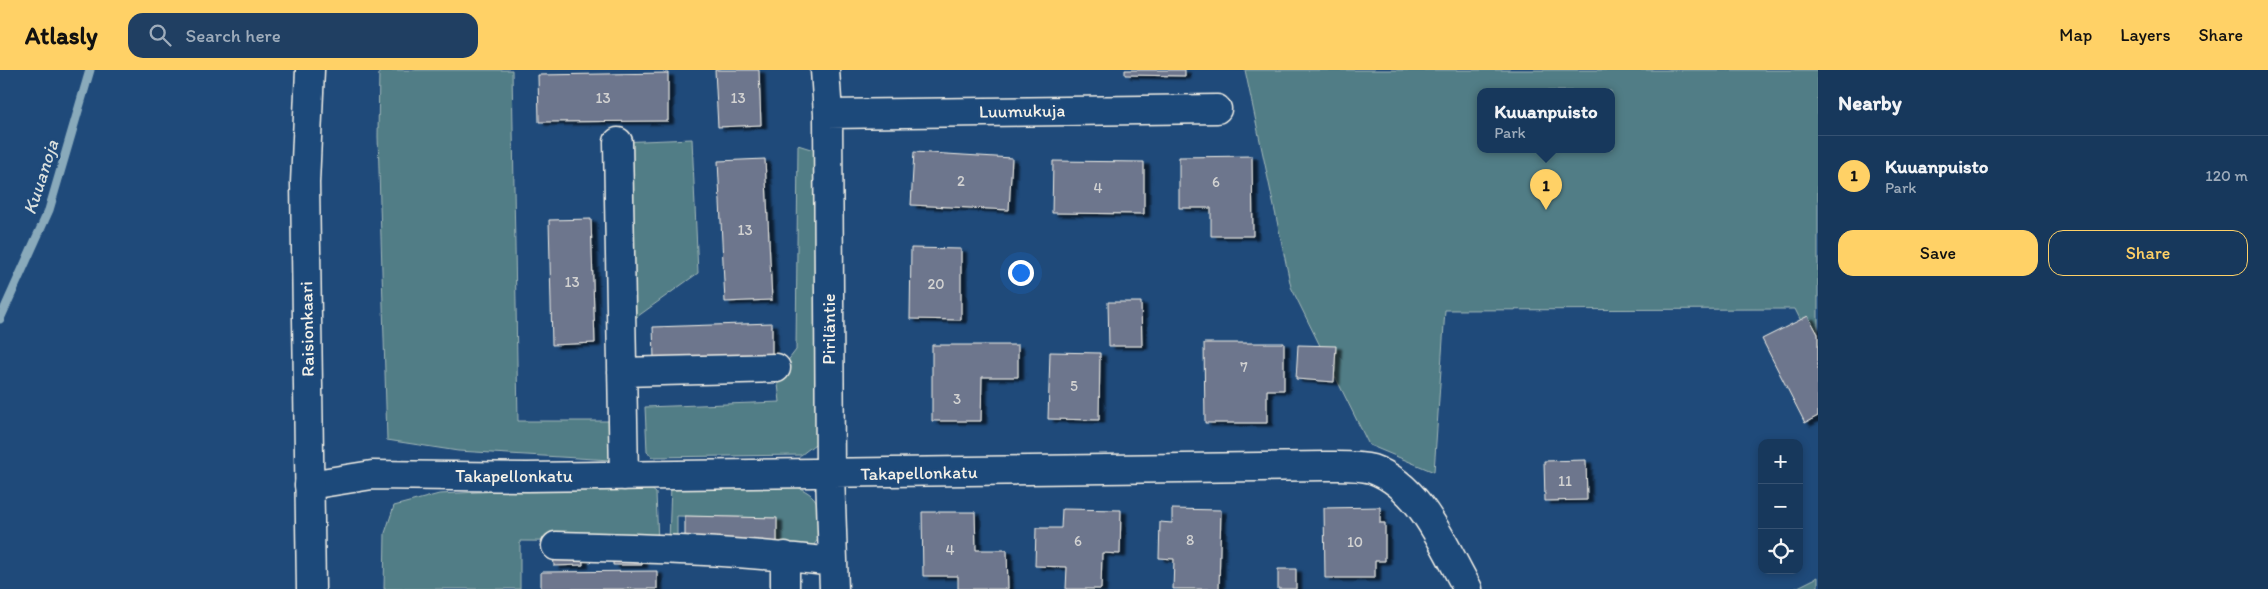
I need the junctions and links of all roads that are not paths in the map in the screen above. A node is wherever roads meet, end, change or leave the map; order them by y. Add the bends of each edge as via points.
1 (310, 70) edge
2 (825, 70) edge
3 (1217, 109) dead end
4 (828, 114) junction
5 (618, 142) dead end
6 (776, 368) dead end
7 (622, 372) junction
8 (830, 474) junction
9 (624, 476) junction
10 (309, 485) junction
11 (556, 546) dead end
12 (785, 556) junction
13 (833, 562) junction
14 (311, 589) edge
15 (785, 589) edge
16 (834, 589) edge
17 (1468, 589) edge

1 - 10 street, Raisionkaari via 305,183
2 - 4 street, Piriläntie
3 - 4 street, Luumukuja
4 - 8 street, Piriläntie
5 - 7 street
6 - 7 street
7 - 9 street
8 - 9 street, Takapellonkatu
8 - 13 street, Piriläntie
8 - 17 street, Takapellonkatu via 1326,466 1371,469 1402,486 1423,512
9 - 10 street, Takapellonkatu via 372,475
10 - 14 street, Raisionkaari
11 - 12 street
12 - 13 street
12 - 15 street
13 - 16 street, Piriläntie

